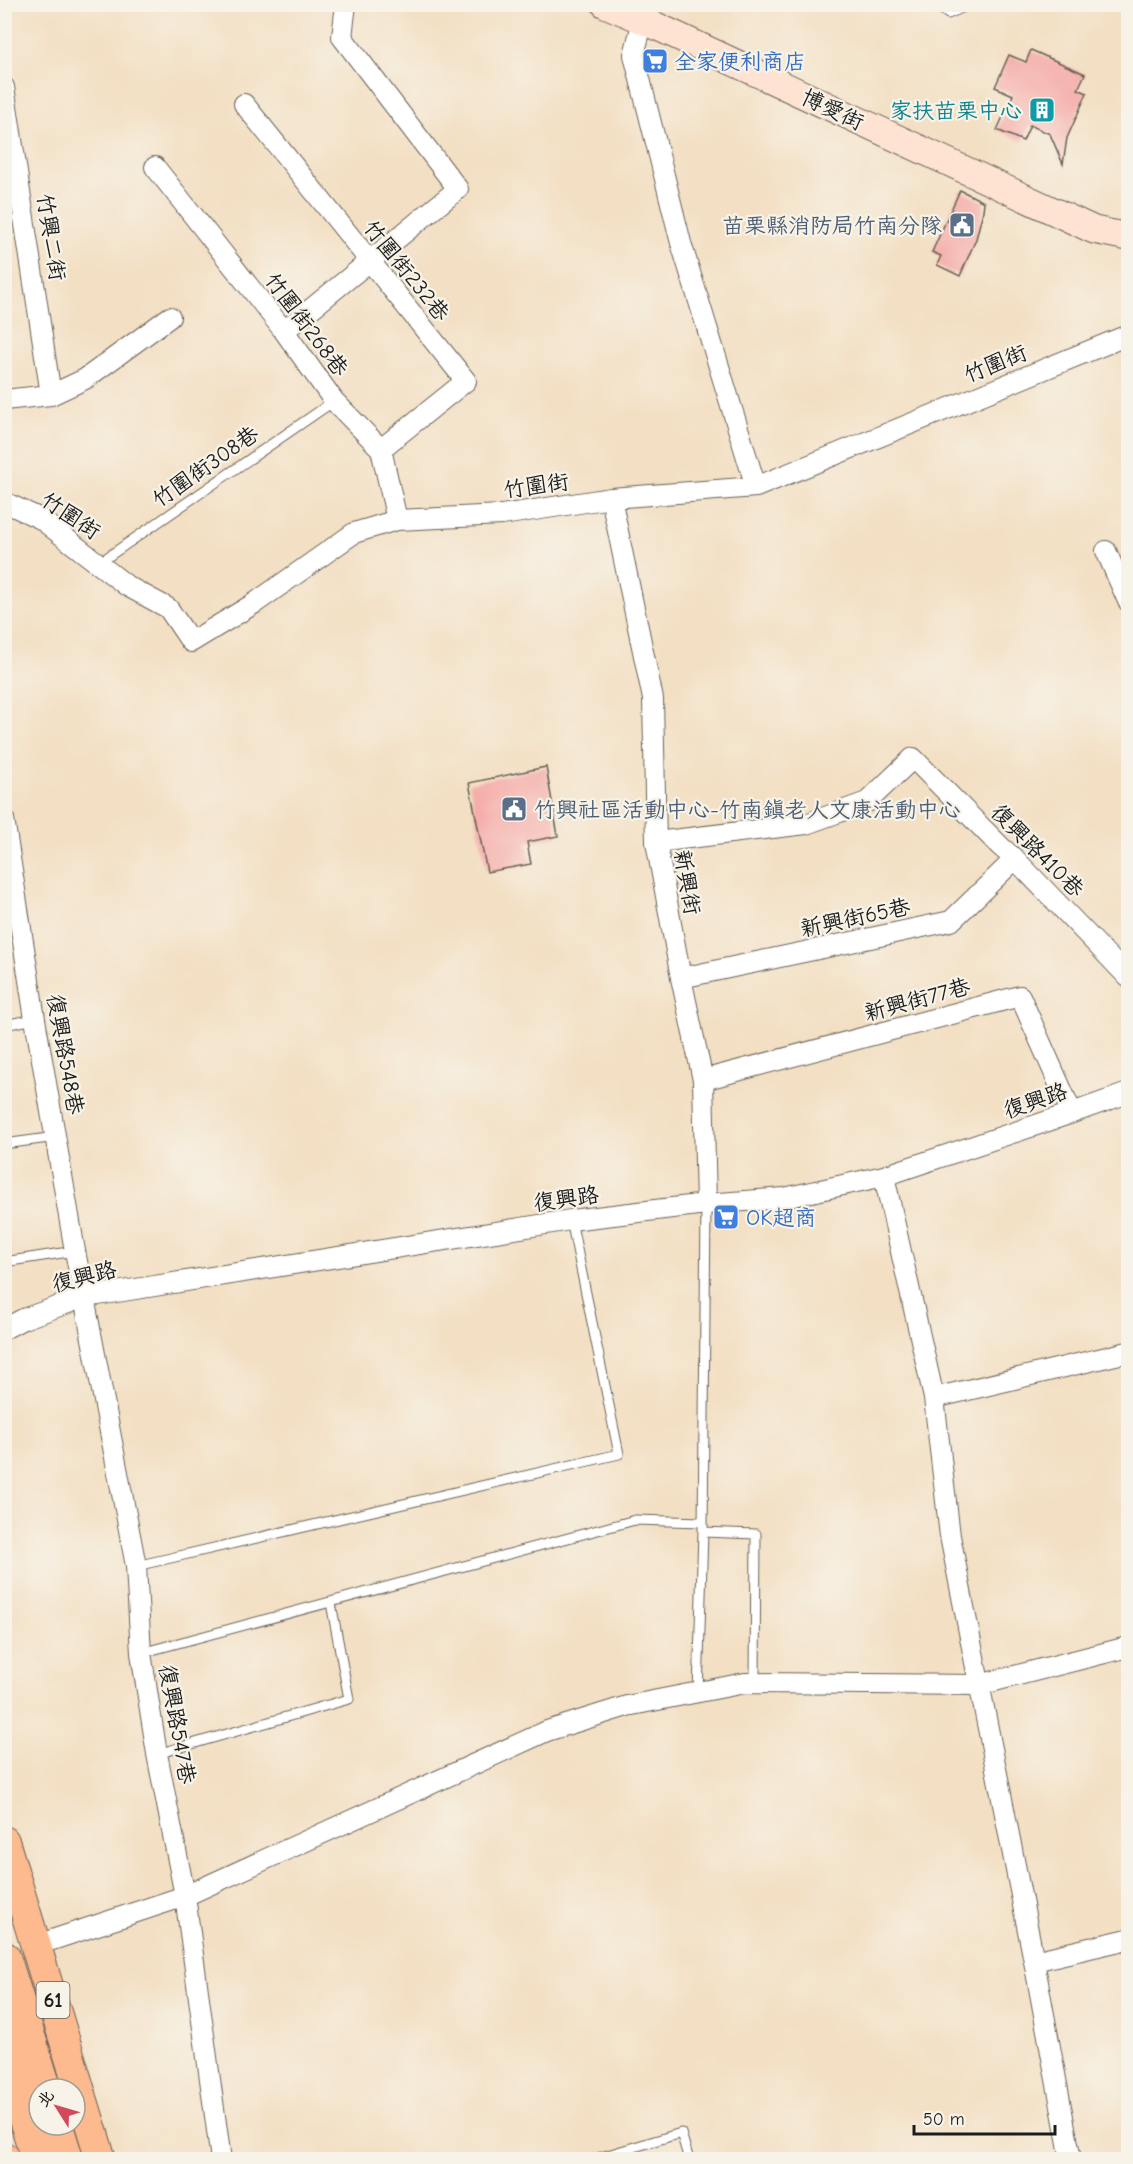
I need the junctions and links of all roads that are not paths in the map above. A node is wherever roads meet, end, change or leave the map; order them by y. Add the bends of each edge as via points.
1 (346, 4) edge
2 (605, 4) edge
3 (935, 4) edge
4 (971, 4) edge
5 (647, 12) edge
6 (4, 87) edge
7 (244, 104) dead end
8 (155, 167) dead end
9 (1128, 237) edge
10 (369, 262) junction
11 (170, 317) dead end
12 (284, 331) junction
13 (1128, 335) edge
14 (51, 395) junction
15 (4, 400) edge
16 (334, 401) junction
17 (381, 449) junction
18 (756, 487) junction
19 (611, 498) junction
20 (4, 502) edge
21 (397, 520) junction
22 (1106, 551) dead end
23 (99, 563) junction
24 (1128, 601) edge
25 (4, 819) edge
26 (656, 842) junction
27 (1015, 859) junction
28 (1128, 977) edge
29 (681, 978) junction
30 (35, 1019) junction
31 (4, 1025) edge
32 (703, 1080) junction
33 (1128, 1093) edge
34 (1072, 1113) junction
35 (56, 1137) junction
36 (4, 1144) edge
37 (884, 1176) junction
38 (706, 1204) junction
39 (571, 1220) junction
40 (75, 1251) junction
41 (4, 1262) edge
42 (85, 1297) junction
43 (4, 1329) edge
44 (1128, 1352) edge
45 (934, 1398) junction
46 (703, 1527) junction
47 (136, 1566) junction
48 (331, 1603) junction
49 (1128, 1647) edge
50 (141, 1653) junction
51 (755, 1683) junction
52 (979, 1685) junction
53 (698, 1692) junction
54 (157, 1754) junction
55 (4, 1840) edge
56 (185, 1896) junction
57 (1128, 1939) edge
58 (37, 1945) junction
59 (4, 1958) edge
60 (1034, 1961) junction
61 (4, 2049) edge
62 (41, 2077) edge
63 (60, 2137) edge
64 (39, 2160) edge
65 (67, 2160) edge
66 (101, 2160) edge
67 (221, 2160) edge
68 (591, 2160) edge
69 (689, 2160) edge
70 (1071, 2160) edge

1 - 10 street via 342,37 458,189
2 - 5 street, 博愛街
3 - 4 lane via 948,14
5 - 9 street, 博愛街 via 1094,230
5 - 18 street via 634,55 681,243
6 - 14 street, 竹興二街
7 - 10 street, 竹圍街232巷
8 - 12 street, 竹圍街268巷
10 - 12 street
10 - 17 street, 竹圍街232巷 via 466,381
11 - 14 street via 85,379
12 - 16 street, 竹圍街268巷
13 - 18 street, 竹圍街
14 - 15 street
16 - 17 street, 竹圍街268巷
16 - 23 lane, 竹圍街308巷
17 - 21 street
18 - 19 street, 竹圍街
19 - 21 street, 竹圍街 via 502,515
19 - 26 street, 新興街 via 653,699
20 - 23 street, 竹圍街 via 41,519
21 - 23 street, 竹圍街 via 354,533 255,603 190,642 168,608 127,586
22 - 24 street
25 - 30 street, 復興路548巷
26 - 27 street, 復興路410巷 via 806,824 867,802 914,758
26 - 29 street, 新興街
27 - 28 street, 復興路410巷
27 - 29 street, 新興街65巷 via 951,921
29 - 32 street, 新興街
30 - 31 lane
30 - 35 street, 復興路548巷
32 - 34 street, 新興街77巷 via 1020,996
32 - 38 street, 新興街
33 - 34 street, 復興路
34 - 37 street, 復興路
35 - 36 lane
35 - 40 street, 復興路548巷
37 - 38 street, 復興路 via 784,1198
37 - 45 street
38 - 39 street, 復興路
38 - 46 lane
39 - 42 street, 復興路
39 - 47 lane via 619,1454
40 - 41 lane
40 - 42 street, 復興路548巷
42 - 43 street, 復興路
42 - 47 street, 復興路547巷
44 - 45 street
45 - 52 street via 950,1536
46 - 48 lane via 636,1520
46 - 51 lane via 756,1534
46 - 53 lane
47 - 50 street, 復興路547巷
48 - 50 lane
48 - 54 lane via 349,1699
49 - 52 street
50 - 54 street, 復興路547巷
51 - 52 street
51 - 53 street
52 - 60 street
53 - 56 street via 627,1706 547,1731
54 - 56 street, 復興路547巷
55 - 58 main road, 61
56 - 58 street
56 - 67 street, 復興路547巷
57 - 60 street
58 - 66 main road, 61
59 - 62 highway, 61
60 - 70 street
61 - 64 highway
63 - 65 highway
68 - 69 lane via 681,2133

